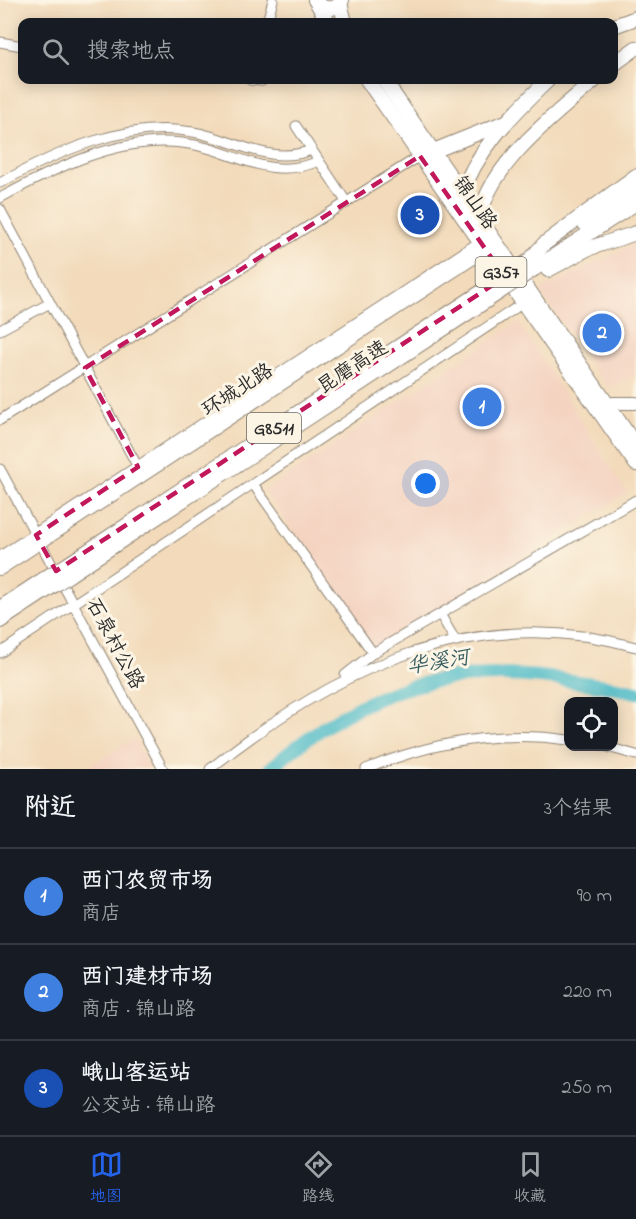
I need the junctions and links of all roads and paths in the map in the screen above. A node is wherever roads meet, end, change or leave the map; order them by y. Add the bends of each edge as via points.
1 (273, 0) edge
2 (316, 2) edge
3 (341, 2) edge
4 (268, 18) edge
5 (326, 18) edge
6 (344, 18) edge
7 (636, 18) edge
8 (618, 25) edge
9 (0, 42) edge
10 (18, 45) edge
11 (636, 48) edge
12 (618, 61) edge
13 (370, 84) edge
14 (386, 84) edge
15 (545, 84) edge
16 (591, 84) edge
17 (504, 122) junction
18 (296, 126) dead end
19 (312, 150) junction
20 (427, 154) junction
21 (320, 161) junction
22 (636, 176) edge
23 (0, 183) edge
24 (636, 190) edge
25 (462, 193) junction
26 (0, 198) edge
27 (347, 202) junction
28 (636, 203) edge
29 (0, 209) edge
30 (457, 209) junction
31 (480, 219) junction
32 (636, 232) edge
33 (488, 243) junction
34 (534, 268) junction
35 (486, 299) junction
36 (528, 300) junction
37 (50, 303) junction
38 (0, 330) edge
39 (85, 368) junction
40 (636, 403) edge
41 (603, 408) junction
42 (0, 420) edge
43 (636, 446) edge
44 (636, 465) edge
45 (0, 469) edge
46 (140, 471) junction
47 (253, 484) junction
48 (636, 500) edge
49 (38, 538) junction
50 (0, 558) edge
51 (0, 569) edge
52 (67, 571) junction
53 (53, 580) junction
54 (75, 603) junction
55 (0, 608) edge
56 (440, 614) junction
57 (0, 621) edge
58 (455, 640) junction
59 (636, 647) edge
60 (373, 653) junction
61 (0, 654) edge
62 (326, 690) junction
63 (564, 740) edge
64 (618, 750) edge
65 (636, 755) edge
66 (164, 769) edge
67 (210, 769) edge
68 (366, 769) edge

1 - 4 street
2 - 3 highway via 328,9
2 - 5 highway
3 - 6 highway
7 - 8 highway
9 - 10 street
11 - 12 highway
13 - 20 highway, 锦山路 / G357
14 - 20 highway, 锦山路 / G357
15 - 17 highway
16 - 31 highway via 501,170
17 - 20 highway
17 - 25 highway via 479,158
18 - 19 street
19 - 21 street
19 - 23 street via 269,155 198,133 144,130 81,146
20 - 25 highway, 锦山路 / G357
20 - 27 street
20 - 30 highway, 锦山路 / G357
21 - 26 street via 289,169 265,168 197,146 152,142 92,156
21 - 27 street
22 - 34 highway via 544,244
24 - 34 highway, 昆磨高速 / G8511
25 - 30 highway
25 - 31 highway, 锦山路 / G357
27 - 39 street
28 - 34 highway, 昆磨高速 / G8511
29 - 37 street
30 - 33 highway, 锦山路 / G357
31 - 33 highway, 锦山路 / G357
32 - 34 highway
33 - 36 highway, 锦山路 / G357
33 - 46 main road, 环城北路
34 - 35 highway, 昆磨高速 / G8511, bridge
35 - 52 highway, 昆磨高速 / G8511
35 - 52 highway, 昆磨高速 / G8511
36 - 41 highway, 锦山路 / G357
36 - 47 street
37 - 38 street
37 - 39 street
39 - 42 street
39 - 46 street
40 - 41 main road
41 - 43 highway, 锦山路 / G357
41 - 44 highway, 锦山路 / G357
45 - 49 street, 石泉村公路
46 - 49 main road, 环城北路
47 - 54 street
47 - 60 street
48 - 56 street
49 - 50 main road, 环城北路
49 - 51 main road, 环城北路
49 - 54 street, 石泉村公路
52 - 53 highway, 昆磨高速 / G8511, bridge
53 - 55 highway, 昆磨高速 / G8511
53 - 57 highway, 昆磨高速 / G8511
54 - 61 street
54 - 66 street, 石泉村公路
56 - 58 street
56 - 60 street
58 - 59 street via 560,634
58 - 62 street via 391,658
60 - 62 street
62 - 67 street
63 - 68 street via 519,736 471,739 421,749
64 - 65 street

